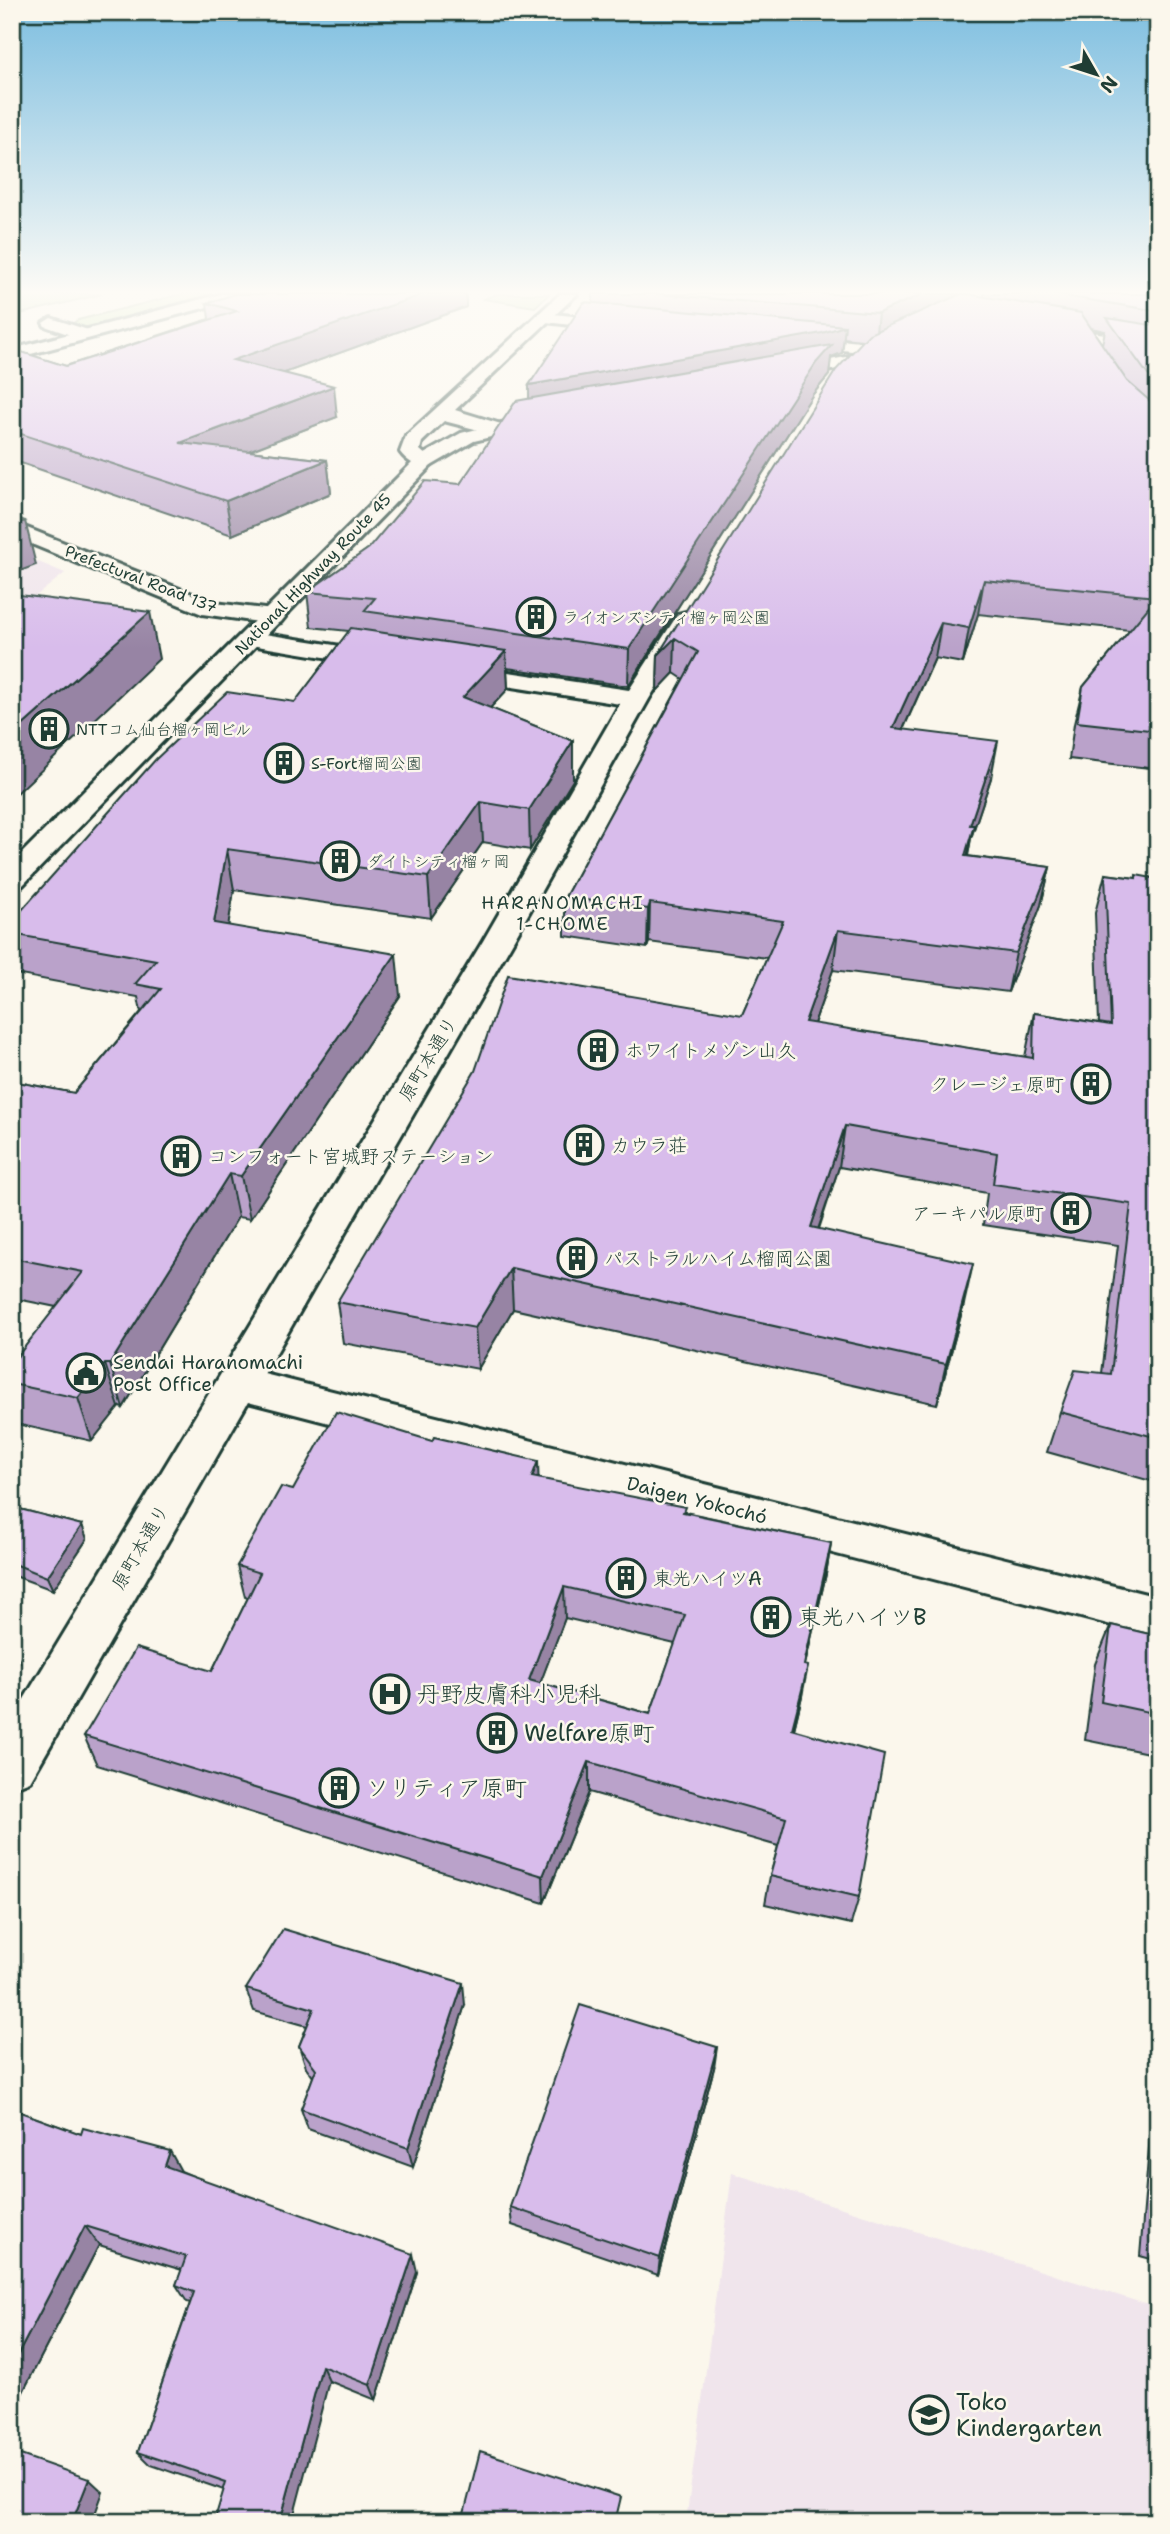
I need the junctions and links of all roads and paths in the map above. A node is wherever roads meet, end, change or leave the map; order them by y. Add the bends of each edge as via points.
1 (441, 412) edge
2 (447, 412) edge
3 (564, 414) edge
4 (494, 428) junction
5 (424, 462) junction
6 (12, 528) edge
7 (704, 591) edge
8 (273, 617) junction
9 (252, 639) junction
10 (408, 663) edge
11 (436, 668) edge
12 (636, 699) junction
13 (12, 880) edge
14 (236, 1384) junction
15 (1158, 1617) edge
16 (12, 1765) edge

1 - 5 main road via 413,440 410,452
2 - 4 main road
3 - 4 main road, National Highway Route 45
4 - 5 main road, National Highway Route 45 via 449,443
5 - 8 main road, National Highway Route 45
6 - 8 main road, Prefectural Road 137 via 211,609
7 - 12 main road, 原町本通り
8 - 9 main road, National Highway Route 45
9 - 10 main road
9 - 13 main road, National Highway Route 45
11 - 12 main road
12 - 14 main road, 原町本通り
14 - 15 main road, Daigen Yokochó
14 - 16 main road, 原町本通り

